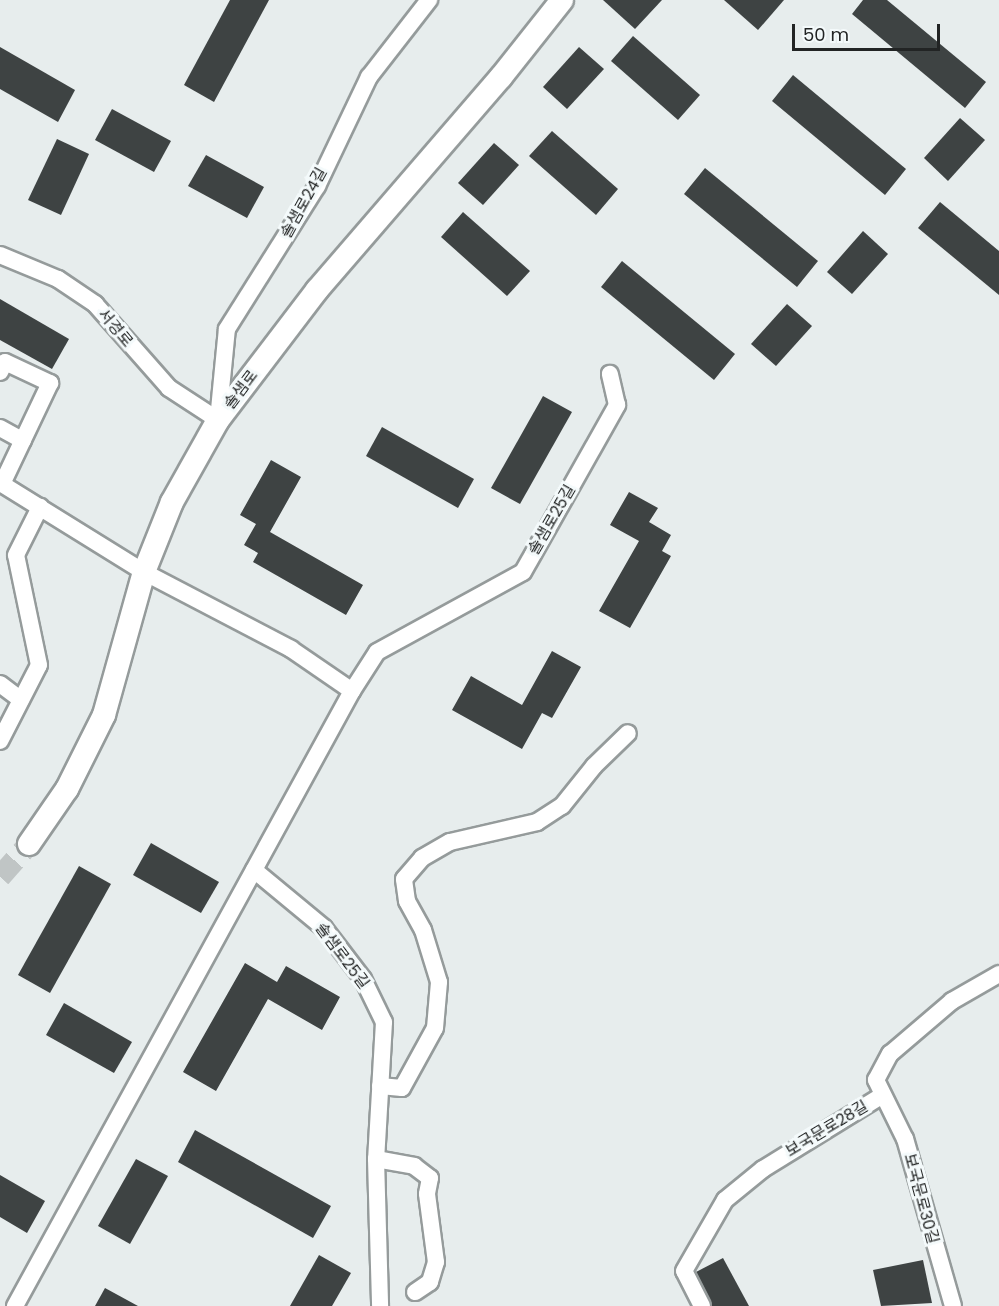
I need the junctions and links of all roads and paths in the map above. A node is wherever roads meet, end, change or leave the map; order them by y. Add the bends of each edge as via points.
1 (429, 0) edge
2 (562, 0) edge
3 (0, 255) edge
4 (0, 372) edge
5 (610, 374) dead end
6 (218, 420) junction
7 (0, 428) edge
8 (23, 441) junction
9 (40, 507) junction
10 (144, 572) junction
11 (0, 684) edge
12 (352, 691) junction
13 (21, 699) junction
14 (628, 733) dead end
15 (0, 741) edge
16 (28, 844) tunnel mouth
17 (254, 870) junction
18 (999, 974) edge
19 (380, 1086) junction
20 (881, 1096) junction
21 (376, 1159) junction
22 (415, 1292) dead end
23 (15, 1306) edge
24 (380, 1306) edge
25 (702, 1306) edge
26 (953, 1306) edge

1 - 6 street, 솔샘로24길 via 369,77 317,186 227,329
2 - 6 main road, 솔샘로 via 501,77 316,290
3 - 6 street, 서경로 via 58,279 95,304 169,388
4 - 8 street via 5,362 50,383
5 - 12 street, 솔샘로25길 via 617,405 523,572 378,652
6 - 10 main road, 솔샘로 via 172,502
7 - 8 street
8 - 9 street via 2,484
9 - 10 street
9 - 13 street via 16,555 39,665
10 - 12 street via 291,649
10 - 16 main road, 솔샘로 via 104,715 67,789
11 - 13 street
12 - 17 street, 솔샘로25길
13 - 15 street
14 - 19 street via 594,766 562,806 537,822 450,842 422,858 404,879 408,901 423,930 440,982 435,1028 402,1088
17 - 19 street, 솔샘로25길 via 324,927 363,979 384,1022
17 - 23 street
18 - 20 street, 보국문로28길 via 952,1001 890,1054 876,1080
19 - 21 street, 솔샘로25길
20 - 25 street, 보국문로28길 via 763,1169 725,1200 684,1271
20 - 26 street, 보국문로30길 via 905,1139
21 - 22 street via 414,1166 430,1178 427,1194 436,1262 430,1281
21 - 24 street, 솔샘로25길

